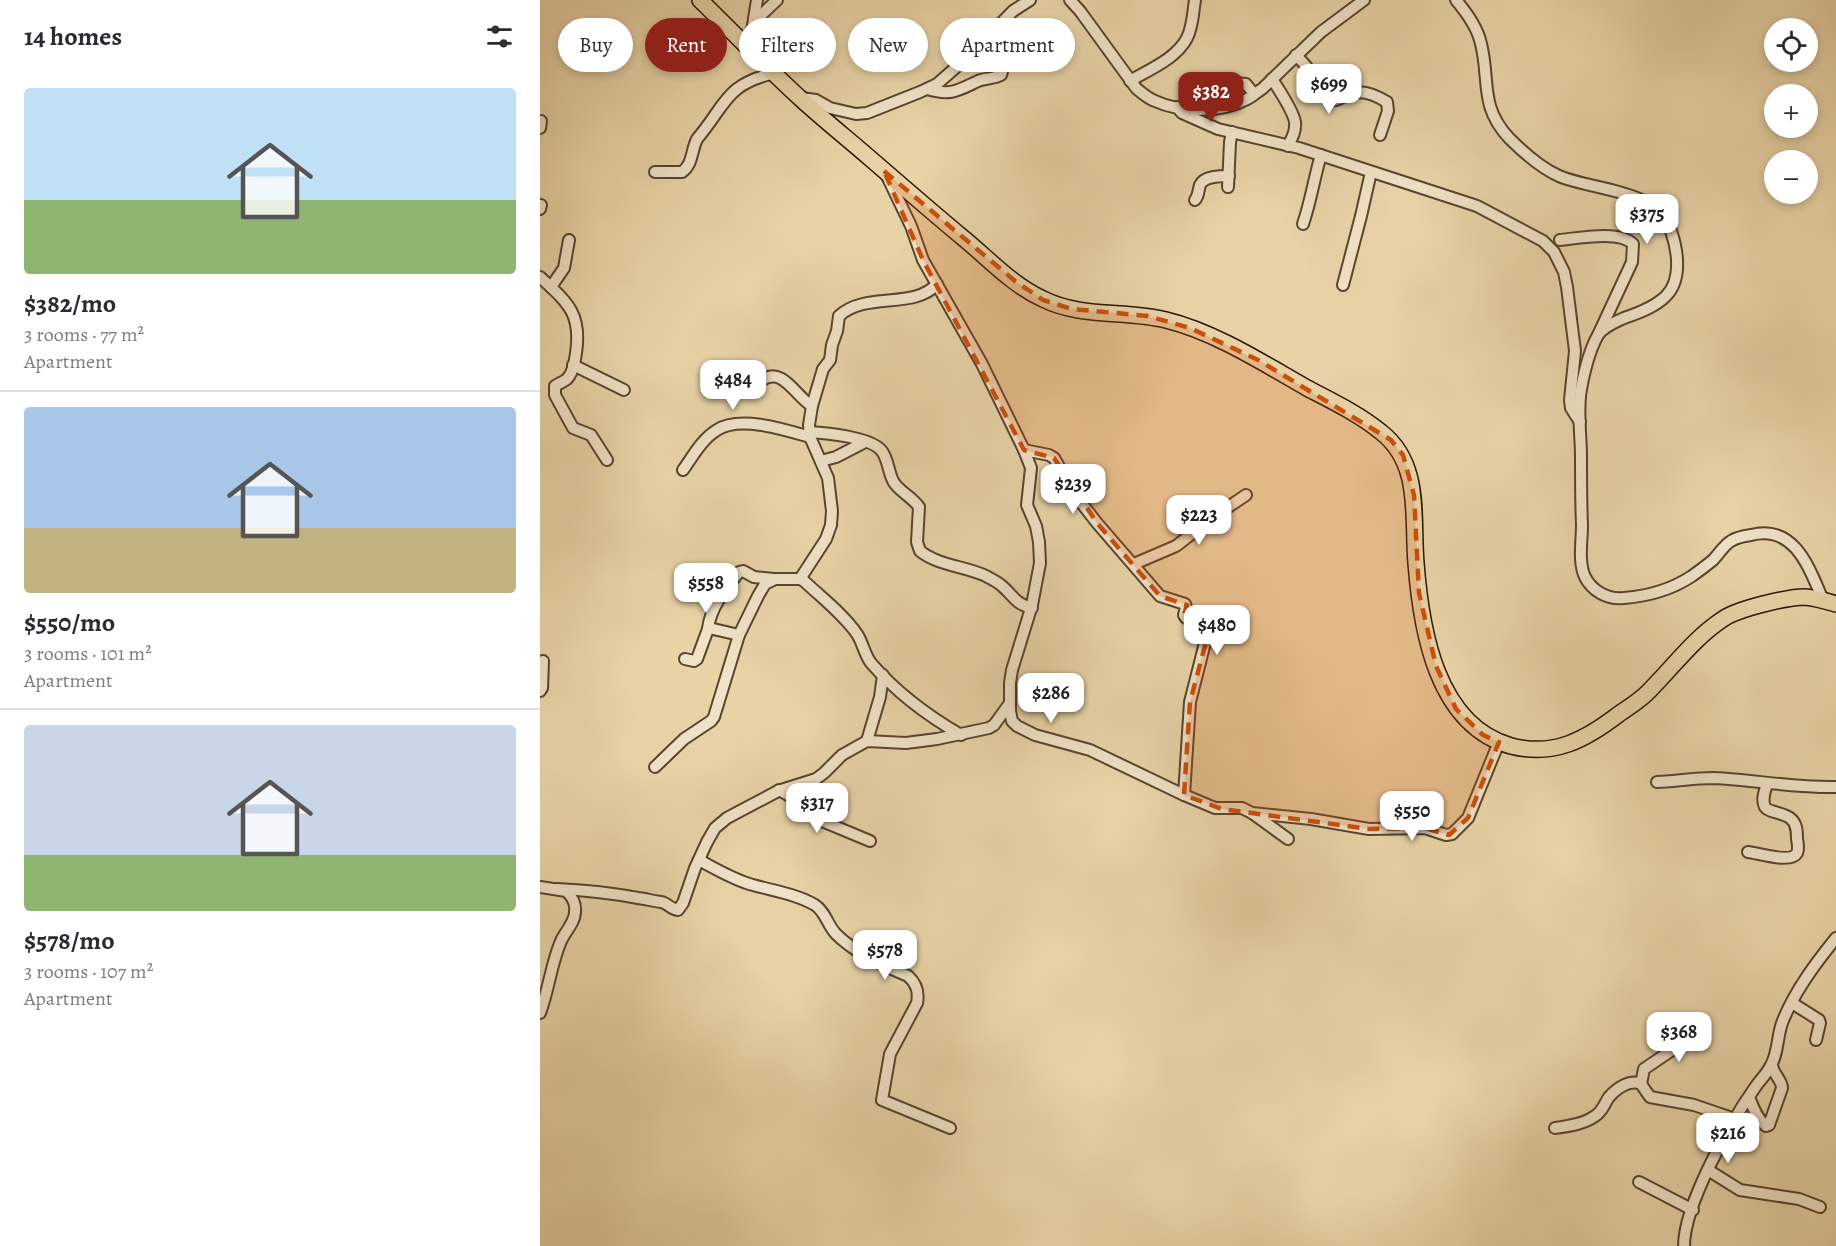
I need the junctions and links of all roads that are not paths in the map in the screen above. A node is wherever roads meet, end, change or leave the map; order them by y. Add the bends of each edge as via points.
1 (700, 0) edge
2 (757, 0) edge
3 (777, 0) edge
4 (1030, 0) edge
5 (1070, 0) edge
6 (1195, 0) edge
7 (1364, 0) edge
8 (1461, 2) edge
9 (754, 18) edge
10 (760, 18) edge
11 (1005, 18) edge
12 (739, 38) edge
13 (1296, 55) junction
14 (951, 72) edge
15 (1001, 72) edge
16 (774, 73) joint
17 (1272, 79) junction
18 (1130, 81) junction
19 (1222, 82) dead end
20 (927, 89) junction
21 (1254, 94) junction
22 (800, 98) junction
23 (1177, 108) junction
24 (1232, 132) junction
25 (1380, 135) dead end
26 (1288, 146) junction
27 (1321, 155) junction
28 (884, 171) junction
29 (655, 172) dead end
30 (1371, 172) junction
31 (1195, 200) dead end
32 (1303, 224) dead end
33 (569, 240) dead end
34 (1560, 240) dead end
35 (540, 276) edge
36 (937, 284) junction
37 (1344, 285) dead end
38 (551, 287) junction
39 (1599, 333) junction
40 (573, 365) junction
41 (762, 380) dead end
42 (624, 390) dead end
43 (812, 406) junction
44 (1580, 422) junction
45 (810, 434) junction
46 (865, 442) junction
47 (1024, 450) junction
48 (607, 460) dead end
49 (821, 461) junction
50 (683, 470) dead end
51 (1246, 495) dead end
52 (1134, 564) junction
53 (775, 579) junction
54 (800, 579) junction
55 (1830, 602) edge
56 (1032, 608) junction
57 (708, 629) junction
58 (739, 635) junction
59 (685, 659) dead end
60 (543, 661) dead end
61 (883, 675) junction
62 (540, 691) edge
63 (1010, 703) junction
64 (962, 735) junction
65 (867, 741) junction
66 (1499, 742) junction
67 (655, 767) dead end
68 (1658, 782) dead end
69 (1767, 784) junction
70 (1836, 787) edge
71 (779, 790) junction
72 (1184, 795) junction
73 (1252, 813) junction
74 (1288, 839) dead end
75 (870, 841) dead end
76 (1748, 852) dead end
77 (699, 860) junction
78 (540, 887) edge
79 (557, 889) junction
80 (1836, 938) edge
81 (1792, 1003) junction
82 (540, 1013) edge
83 (1694, 1030) dead end
84 (1816, 1040) dead end
85 (1772, 1065) junction
86 (1641, 1084) junction
87 (1749, 1097) junction
88 (1735, 1119) junction
89 (950, 1128) dead end
90 (1555, 1128) dead end
91 (1708, 1170) junction
92 (1639, 1182) dead end
93 (1820, 1206) dead end
94 (1692, 1210) junction
95 (1684, 1246) edge

1 - 12 highway
2 - 9 street
3 - 10 street
4 - 11 street
5 - 18 street
6 - 18 street via 1192,24 1179,49
7 - 13 street
8 - 39 street via 1480,38 1487,100 1508,137 1557,175 1642,201 1660,212 1669,226 1676,258 1671,289 1658,302
13 - 17 street
13 - 25 street via 1328,100 1361,92 1387,102
14 - 20 street
15 - 20 street via 955,92
16 - 22 highway
16 - 29 street via 750,80 729,96 697,139 686,170
17 - 21 street
17 - 26 street via 1295,123
18 - 23 street via 1146,96
19 - 21 street via 1246,84
20 - 22 street via 856,114
21 - 23 street via 1222,107
22 - 28 highway
23 - 24 street via 1208,125
24 - 26 street
24 - 31 street via 1228,181 1217,176 1204,180
26 - 27 street
27 - 30 street
27 - 32 street
28 - 36 street
28 - 66 highway via 1043,300 1072,309 1148,316 1191,328 1311,390 1391,440 1402,455 1414,495 1419,593 1436,666 1456,709 1483,735
30 - 37 street
30 - 44 street via 1477,206 1519,227 1554,252 1567,287 1575,351 1570,400
33 - 38 street via 564,268
34 - 39 street via 1619,236 1633,244 1632,262
35 - 38 street
36 - 43 street via 927,293 859,305 839,316 830,360 823,369
36 - 47 street
38 - 40 street via 568,305 576,322
39 - 44 street via 1580,392
40 - 42 street
40 - 48 street via 566,380 555,386 555,395 573,429 591,435
41 - 43 street via 771,376 783,379
43 - 45 street
44 - 55 street via 1581,562 1586,580 1595,590 1614,599 1654,594 1692,576 1734,539 1774,532 1785,537 1802,557
45 - 46 street via 846,436
45 - 49 street
45 - 50 street via 761,424 727,426 716,430
46 - 49 street
46 - 56 street via 882,451 894,482 918,507 920,551 986,576 1018,603
47 - 52 street via 1054,458 1076,496
47 - 56 street via 1031,468 1027,505 1039,542 1040,563
49 - 54 street via 829,485 831,525
51 - 52 street via 1176,546
52 - 72 street via 1160,596 1185,604 1186,618 1209,628 1190,702
53 - 54 street
53 - 57 street via 739,572 721,596
53 - 58 street via 765,584
54 - 61 street via 848,622 870,661
55 - 66 highway via 1806,597 1791,599 1727,616 1700,637 1647,693 1584,739 1548,749
56 - 63 street via 1012,670
57 - 58 street
57 - 59 street via 697,659
58 - 67 street via 714,717
60 - 62 street
61 - 64 street via 934,719
61 - 65 street
63 - 64 street via 992,727
63 - 72 street via 1011,718 1017,726 1090,750
64 - 65 street via 906,743
65 - 71 street via 842,755 816,779
66 - 73 street via 1468,818 1452,834 1413,827 1369,829
68 - 69 street via 1699,778
69 - 70 street
69 - 76 street via 1763,795 1765,807 1792,819 1798,849 1791,858
71 - 75 street via 828,824
71 - 77 street via 720,822
72 - 73 street via 1215,808 1234,807
73 - 74 street
77 - 79 street via 683,903 675,910 663,902
77 - 89 street via 752,885 814,904 839,937 860,953 913,981 918,995 916,1003 890,1054 882,1100
78 - 79 street
79 - 82 street via 569,894 575,915 554,959
80 - 81 street
81 - 84 street via 1819,1020
81 - 85 street via 1781,1026
83 - 86 street via 1644,1069
85 - 87 street
85 - 87 street via 1782,1086 1769,1125 1762,1124
86 - 88 street via 1650,1097
86 - 90 street via 1624,1086 1592,1118
87 - 88 street
88 - 91 street
91 - 93 street via 1740,1190
91 - 94 street
92 - 94 street
94 - 95 street

